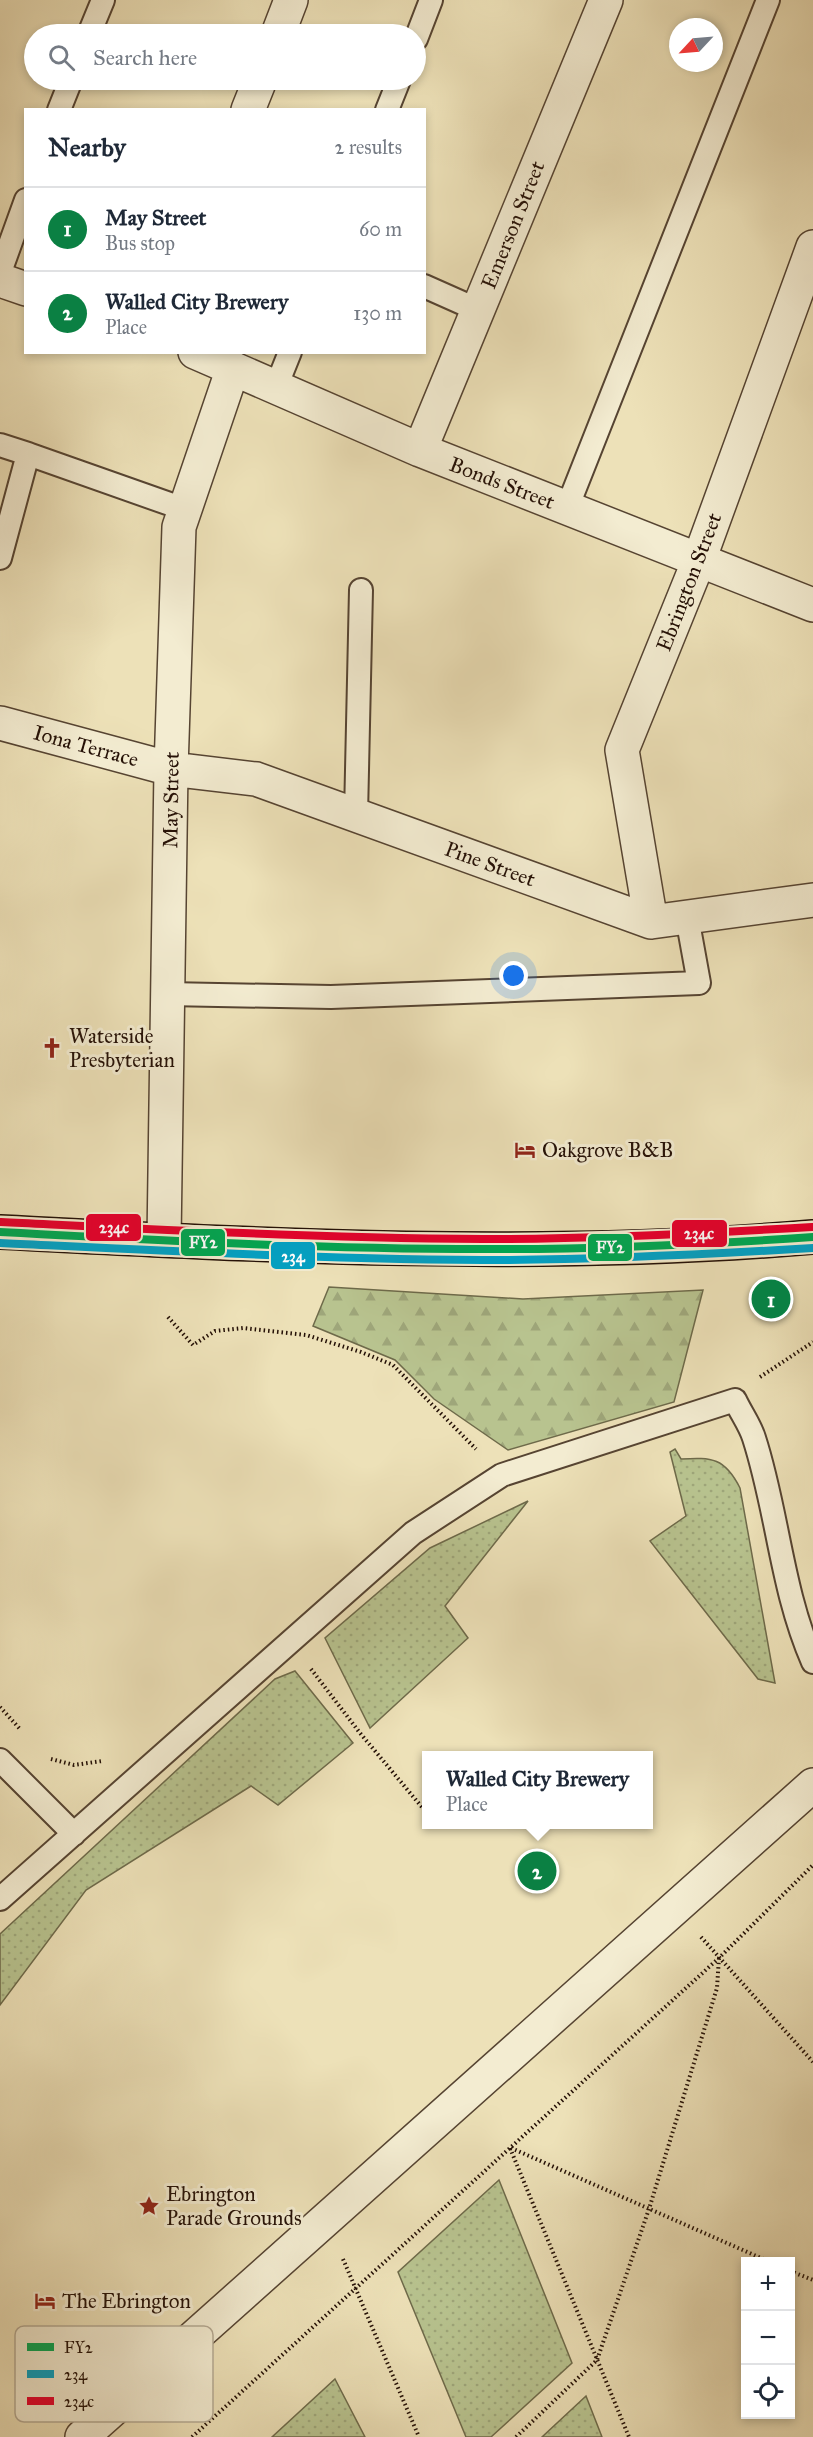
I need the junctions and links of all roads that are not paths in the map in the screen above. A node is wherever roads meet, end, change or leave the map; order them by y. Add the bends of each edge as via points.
1 (103, 0) edge
2 (291, 0) edge
3 (431, 0) edge
4 (606, 0) edge
5 (768, 0) edge
6 (93, 24) edge
7 (282, 24) edge
8 (422, 24) edge
9 (67, 90) edge
10 (256, 90) edge
11 (395, 90) edge
12 (60, 108) edge
13 (249, 108) edge
14 (388, 108) edge
15 (24, 206) edge
16 (813, 247) edge
17 (0, 272) edge
18 (0, 280) edge
19 (426, 287) edge
20 (24, 288) edge
21 (478, 310) junction
22 (200, 354) edge
23 (289, 354) edge
24 (233, 368) junction
25 (276, 387) junction
26 (0, 445) edge
27 (420, 450) junction
28 (28, 454) junction
29 (567, 508) junction
30 (184, 509) junction
31 (0, 558) edge
32 (699, 560) junction
33 (361, 590) dead end
34 (813, 605) edge
35 (0, 723) edge
36 (171, 769) junction
37 (356, 816) junction
38 (813, 900) edge
39 (687, 917) junction
40 (651, 922) junction
41 (167, 994) junction
42 (0, 1232) edge
43 (813, 1237) edge
44 (164, 1240) junction
45 (813, 1662) edge
46 (0, 1760) edge
47 (813, 1785) edge
48 (74, 1834) junction
49 (0, 1899) edge
50 (207, 2326) edge
51 (99, 2422) edge
52 (82, 2437) edge

1 - 6 lane
2 - 7 street
3 - 8 lane
4 - 21 street, Emerson Street
5 - 29 lane
9 - 12 lane
10 - 13 street
11 - 14 lane
15 - 17 lane
16 - 32 street, Ebrington Street
18 - 20 street
19 - 21 lane
21 - 27 street, Emerson Street
22 - 24 street, Bonds Street
23 - 25 lane
24 - 25 street, Bonds Street
24 - 30 street, May Street
25 - 27 street, Bonds Street
26 - 28 lane
27 - 29 street, Bonds Street
28 - 30 lane
28 - 31 lane
29 - 32 street, Bonds Street
30 - 36 street, May Street via 178,527
32 - 34 street, Bonds Street
32 - 40 street, Ebrington Street via 622,750
33 - 37 lane
35 - 36 street, Iona Terrace
36 - 37 street, Pine Street via 256,779
36 - 41 street, May Street
37 - 40 street, Pine Street
38 - 39 street, Pine Street
39 - 40 street, Pine Street
39 - 41 lane via 699,983 331,997
41 - 44 street, May Street
42 - 44 highway
43 - 44 highway via 745,1243 492,1250
45 - 48 lane via 783,1569 753,1436 735,1401 502,1475 413,1533
46 - 48 lane
47 - 50 street
48 - 49 lane
51 - 52 street

